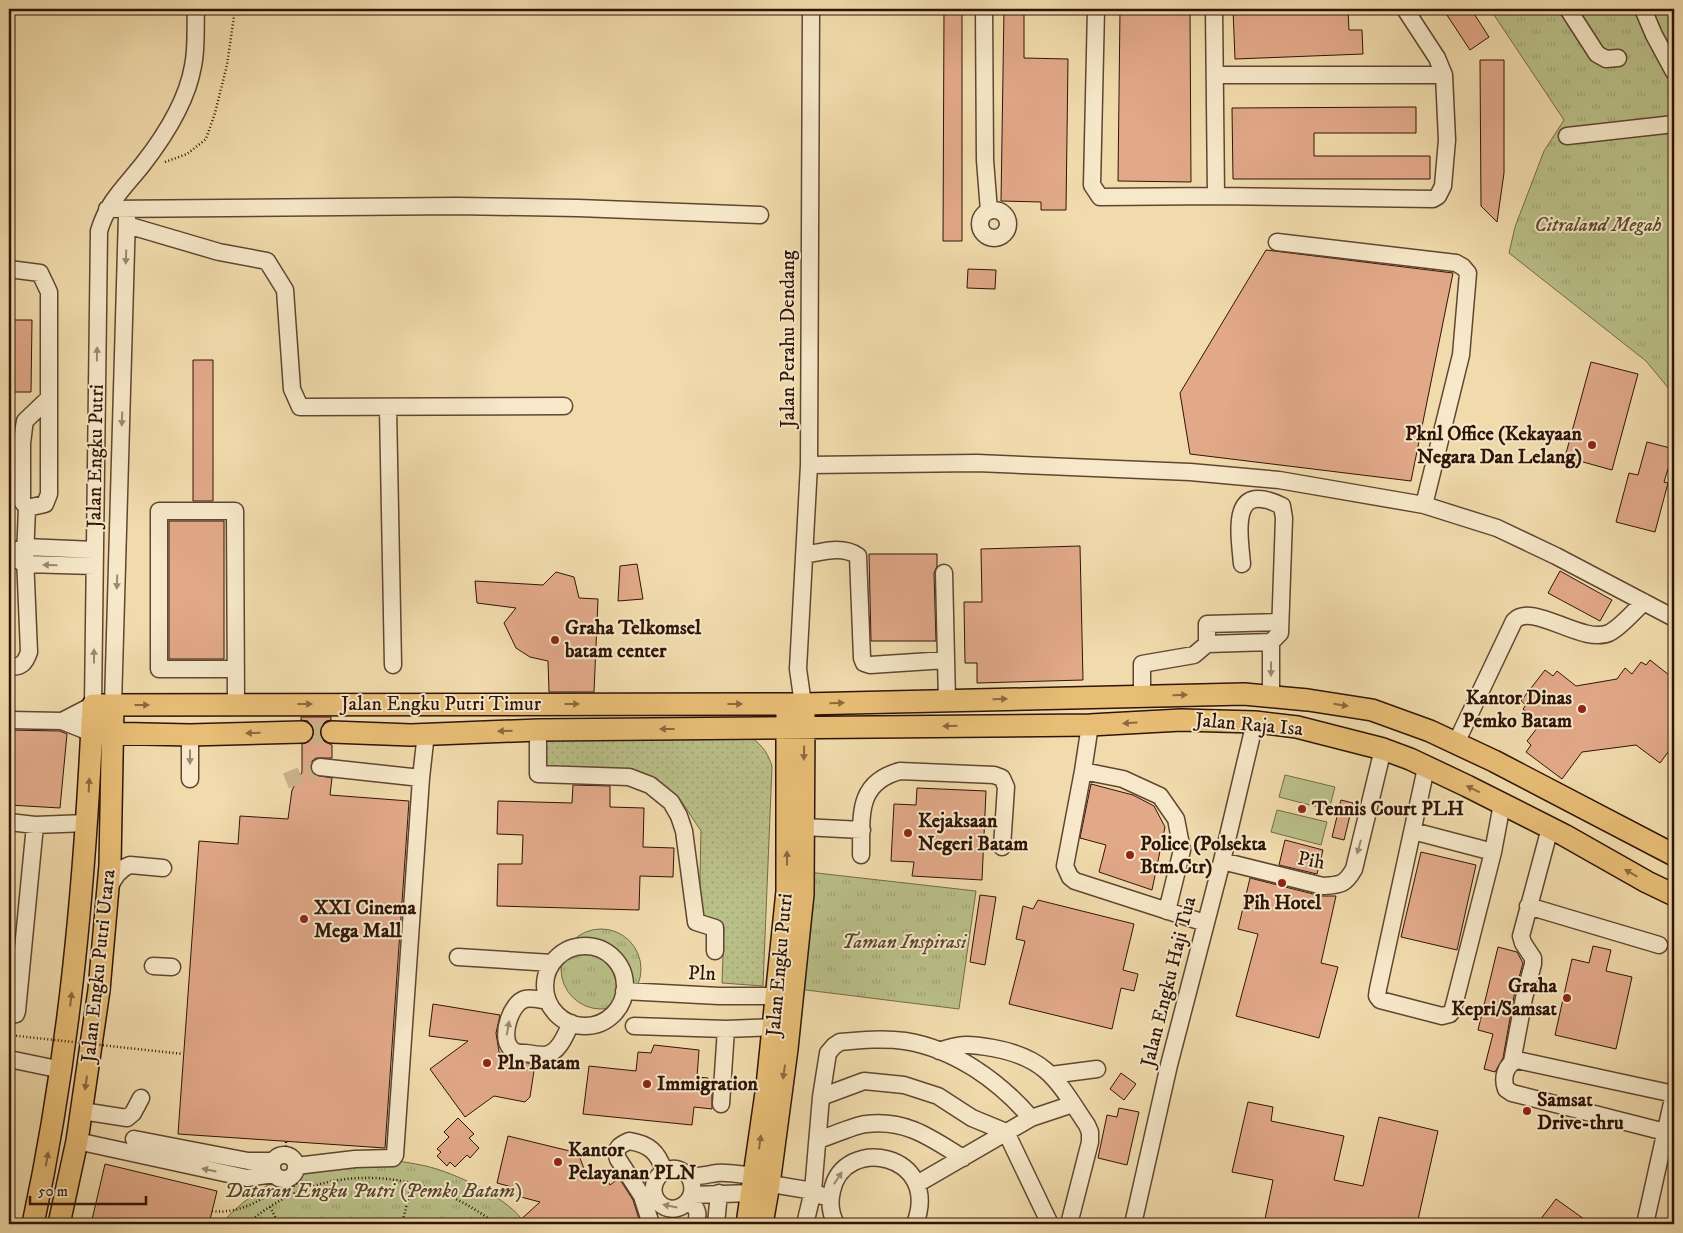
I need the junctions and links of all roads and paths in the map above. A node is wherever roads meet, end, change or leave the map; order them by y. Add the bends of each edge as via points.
1 (196, 9) edge
2 (235, 9) edge
3 (811, 9) edge
4 (984, 9) edge
5 (1096, 9) edge
6 (1214, 9) edge
7 (1405, 9) edge
8 (1568, 9) edge
9 (1643, 9) edge
10 (1618, 58) dead end
11 (1674, 72) edge
12 (1215, 75) junction
13 (1444, 75) junction
14 (1674, 124) edge
15 (1567, 136) dead end
16 (144, 163) junction
17 (1216, 196) junction
18 (128, 208) junction
19 (107, 210) junction
20 (989, 211) dead end
21 (760, 215) dead end
22 (127, 225) junction
23 (1277, 242) dead end
24 (9, 269) edge
25 (49, 398) junction
26 (564, 406) dead end
27 (388, 408) junction
28 (809, 465) junction
29 (1424, 505) junction
30 (27, 508) junction
31 (25, 547) junction
32 (9, 554) edge
33 (804, 555) junction
34 (95, 558) junction
35 (25, 564) junction
36 (1242, 564) dead end
37 (944, 573) dead end
38 (1644, 602) junction
39 (1674, 618) edge
40 (1280, 622) junction
41 (1270, 642) junction
42 (1208, 644) junction
43 (946, 660) junction
44 (393, 664) dead end
45 (14, 667) edge
46 (236, 669) junction
47 (1142, 696) junction
48 (1271, 697) junction
49 (947, 700) junction
50 (236, 704) junction
51 (796, 704) junction
52 (103, 705) junction
53 (9, 720) edge
54 (62, 721) junction
55 (1255, 722) junction
56 (1090, 725) junction
57 (795, 728) junction
58 (538, 730) junction
59 (302, 732) tunnel mouth
60 (332, 732) tunnel mouth
61 (102, 733) junction
62 (426, 733) junction
63 (190, 735) junction
64 (1456, 743) junction
65 (1383, 749) junction
66 (320, 767) tunnel mouth
67 (1426, 768) junction
68 (1083, 771) junction
69 (421, 778) junction
70 (190, 779) dead end
71 (1502, 804) junction
72 (1579, 806) junction
73 (9, 822) edge
74 (88, 823) junction
75 (35, 825) junction
76 (803, 826) junction
77 (862, 830) junction
78 (1413, 831) junction
79 (1557, 831) junction
80 (110, 839) junction
81 (1002, 847) dead end
82 (1493, 852) junction
83 (861, 855) dead end
84 (1674, 855) edge
85 (1222, 861) junction
86 (106, 895) junction
87 (1674, 896) edge
88 (1528, 906) junction
89 (1167, 911) junction
90 (1205, 923) junction
91 (1658, 945) dead end
92 (715, 951) dead end
93 (458, 957) dead end
94 (552, 964) junction
95 (153, 966) dead end
96 (172, 968) dead end
97 (624, 991) junction
98 (778, 996) junction
99 (548, 1001) junction
100 (9, 1015) edge
101 (571, 1023) junction
102 (634, 1026) dead end
103 (774, 1027) junction
104 (726, 1029) junction
105 (9, 1035) edge
106 (940, 1051) junction
107 (184, 1054) dead end
108 (11, 1059) edge
109 (1512, 1062) junction
110 (1097, 1069) dead end
111 (62, 1070) junction
112 (1051, 1075) junction
113 (1674, 1094) edge
114 (821, 1097) junction
115 (141, 1098) dead end
116 (721, 1104) dead end
117 (1073, 1104) junction
118 (82, 1111) junction
119 (124, 1118) junction
120 (1031, 1118) junction
121 (1006, 1132) junction
122 (1665, 1132) junction
123 (818, 1140) junction
124 (78, 1141) junction
125 (132, 1146) junction
126 (963, 1158) junction
127 (664, 1171) junction
128 (689, 1176) junction
129 (412, 1183) junction
130 (758, 1184) junction
131 (917, 1184) junction
132 (813, 1191) junction
133 (719, 1193) junction
134 (830, 1201) junction
135 (270, 1207) junction
136 (693, 1208) edge
137 (33, 1224) edge
138 (59, 1224) edge
139 (247, 1224) edge
140 (279, 1224) edge
141 (402, 1224) edge
142 (496, 1224) edge
143 (651, 1224) edge
144 (716, 1224) edge
145 (747, 1224) edge
146 (762, 1224) edge
147 (805, 1224) edge
148 (836, 1224) edge
149 (915, 1224) edge
150 (1050, 1224) edge
151 (1070, 1224) edge
152 (1133, 1224) edge
153 (1645, 1224) edge

1 - 16 street, Jalan Engku Putri via 193,66 180,106
2 - 16 path via 227,65 206,139 187,154 168,162
3 - 28 street, Jalan Perahu Dendang
4 - 20 street via 985,160
5 - 17 street via 1092,185 1095,192 1100,197
6 - 12 street
7 - 13 street via 1437,58
8 - 10 street via 1597,54 1606,60
9 - 11 street
12 - 13 street
12 - 17 street
13 - 17 street via 1447,140 1443,186 1433,200
14 - 15 street
16 - 19 street, Jalan Engku Putri
18 - 19 street
18 - 21 street via 457,206
18 - 22 street
34 -> 19 street, Jalan Engku Putri via 98,244
22 - 27 street via 219,252 267,261 285,290 292,389 300,407
22 -> 52 street
23 - 29 street via 1456,263 1468,273 1461,355
24 - 25 street via 40,273 49,292
25 - 30 street via 25,421 22,434 22,501
25 - 30 street via 48,499 45,504
26 - 27 street
27 - 44 street
28 - 29 street via 977,463 1190,472 1279,480
28 - 33 street, Jalan Perahu Dendang
29 - 38 street via 1497,528
30 - 31 street
31 - 32 street
31 - 34 street
31 - 35 street
32 - 35 street
33 - 43 street via 846,550 858,556 864,662 870,665
33 - 51 street, Jalan Perahu Dendang
34 -> 35 street
52 -> 34 street, Jalan Engku Putri
35 - 45 street via 29,652 26,662
36 - 40 street via 1239,523 1247,502 1265,499 1282,506
37 - 43 street
38 - 39 street
38 - 64 street via 1611,632 1596,636 1530,615 1518,616
40 - 41 street via 1280,633
40 - 42 street via 1207,624
41 - 42 street
41 -> 48 street
42 - 47 street via 1194,655 1142,664
43 - 49 street
46 - 46 street via 235,511 159,511 159,669
46 - 50 street
47 -> 48 main road, Jalan Raja Isa via 1244,694
49 -> 47 main road, Jalan Raja Isa
48 -> 64 main road, Jalan Raja Isa via 1372,710
51 -> 49 main road, Jalan Raja Isa
50 -> 51 main road, Jalan Engku Putri Timur
52 -> 50 main road, Jalan Engku Putri Timur
51 - 57 main road, Jalan Engku Putri
52 - 54 street
52 - 61 main road, Jalan Engku Putri Utara
53 - 54 street
54 - 61 street
55 -> 56 main road, Jalan Raja Isa via 1181,720
55 - 65 main road, Jalan Raja Isa via 1297,727
55 - 85 street, Jalan Engku Haji Tua
56 -> 57 main road, Jalan Raja Isa
56 - 68 street
57 -> 58 main road, Jalan Engku Putri Timur
57 -> 76 main road, Jalan Engku Putri
98 -> 57 main road, Jalan Engku Putri
58 -> 62 main road, Jalan Engku Putri Timur
58 - 92 street via 538,774 628,777 650,785 670,802 684,831 696,922 715,928
59 -> 63 main road
60 - 62 main road, Jalan Engku Putri Timur
61 - 63 main road
74 -> 61 main road, Jalan Engku Putri Utara
61 - 80 main road, Jalan Engku Putri Utara
62 - 69 street
63 -> 70 street
64 - 72 main road, Jalan Raja Isa
65 - 67 main road, Jalan Raja Isa
65 -> 85 street, Pih via 1354,869 1347,880 1323,886
66 - 69 street
71 -> 67 main road, Jalan Raja Isa
67 - 78 street
68 - 89 street via 1124,779 1160,796 1176,819 1182,850
68 - 89 street via 1065,866 1070,877
69 - 125 street via 393,1158 296,1166 287,1155 279,1156 273,1168 248,1161
71 - 79 main road, Jalan Raja Isa
71 - 82 street
72 - 79 main road
72 - 84 main road, Jalan Raja Isa
73 - 75 street
74 - 75 street
111 -> 74 main road, Jalan Engku Putri Utara
75 - 100 street via 19,1000 16,1014
76 - 77 street
76 -> 130 main road, Jalan Engku Putri via 801,913 787,1049
77 - 81 street via 862,805 867,793 891,773 994,775 1002,778 1006,787
77 - 83 street
78 - 82 street
78 - 82 street via 1378,989 1380,1000 1442,1016 1450,1014
87 -> 79 main road, Jalan Raja Isa
79 - 88 street
80 - 86 main road, Jalan Engku Putri Utara
80 - 86 street via 124,854 163,864 122,868
85 - 90 street, Jalan Engku Haji Tua
86 -> 118 main road, Jalan Engku Putri Utara via 99,990
88 - 91 street
88 - 109 street via 1521,936 1533,964
89 - 90 street
90 - 152 street, Jalan Engku Haji Tua
93 - 94 street
94 - 97 street via 573,948 599,948 619,965
94 - 99 street via 546,976
95 - 96 street
97 - 98 street, Pln
97 - 101 street via 613,1014 602,1022 590,1026
98 - 103 main road, Jalan Engku Putri
99 - 101 street via 555,1012
101 -> 99 street via 557,1048 547,1055 515,1052 508,1046 508,1024 518,1003 533,998
102 - 104 street
103 - 104 street
130 -> 103 main road, Jalan Engku Putri
104 - 116 street
105 - 107 path, bridge
106 - 112 street via 971,1044 1008,1051 1033,1060
106 - 114 street via 895,1040 840,1042 828,1052
106 - 120 street via 990,1078
108 - 111 street
109 - 113 street via 1517,1060
109 - 122 street via 1504,1078 1506,1090 1512,1093
110 - 112 street
137 -> 111 main road, Jalan Engku Putri Utara
112 - 117 street
113 - 122 street
114 - 121 street via 864,1081 904,1085 938,1096 972,1118
114 - 123 street
115 - 119 street via 132,1113
117 - 120 street
117 - 151 street via 1088,1125 1090,1142
118 - 119 street
118 - 124 main road, Jalan Engku Putri Utara
119 - 125 street via 130,1124
120 - 121 street
121 - 126 street
121 - 150 street
122 - 153 street
123 - 126 street via 865,1124 898,1124 925,1134
123 - 132 street
124 - 125 street
124 - 138 main road, Jalan Engku Putri Utara
126 - 131 street
127 - 128 street via 677,1169
136 -> 127 street via 671,1208 660,1204 654,1193 655,1180
127 - 143 street via 658,1155 644,1145 629,1141 618,1147 618,1159 642,1196
128 - 130 street via 726,1172
128 - 136 street
129 - 135 path via 367,1177 339,1179 310,1186
129 - 141 path
129 - 142 path via 476,1209
130 - 132 street
130 - 133 street
130 - 145 main road, Jalan Engku Putri
130 - 146 main road, Jalan Engku Putri
134 -> 131 street via 833,1186 841,1173 852,1163 867,1158 882,1157 897,1162
131 - 149 street via 920,1198
132 - 134 street
132 - 147 street
133 - 136 street
133 - 144 street
134 - 148 street
135 - 139 path
135 - 140 path

